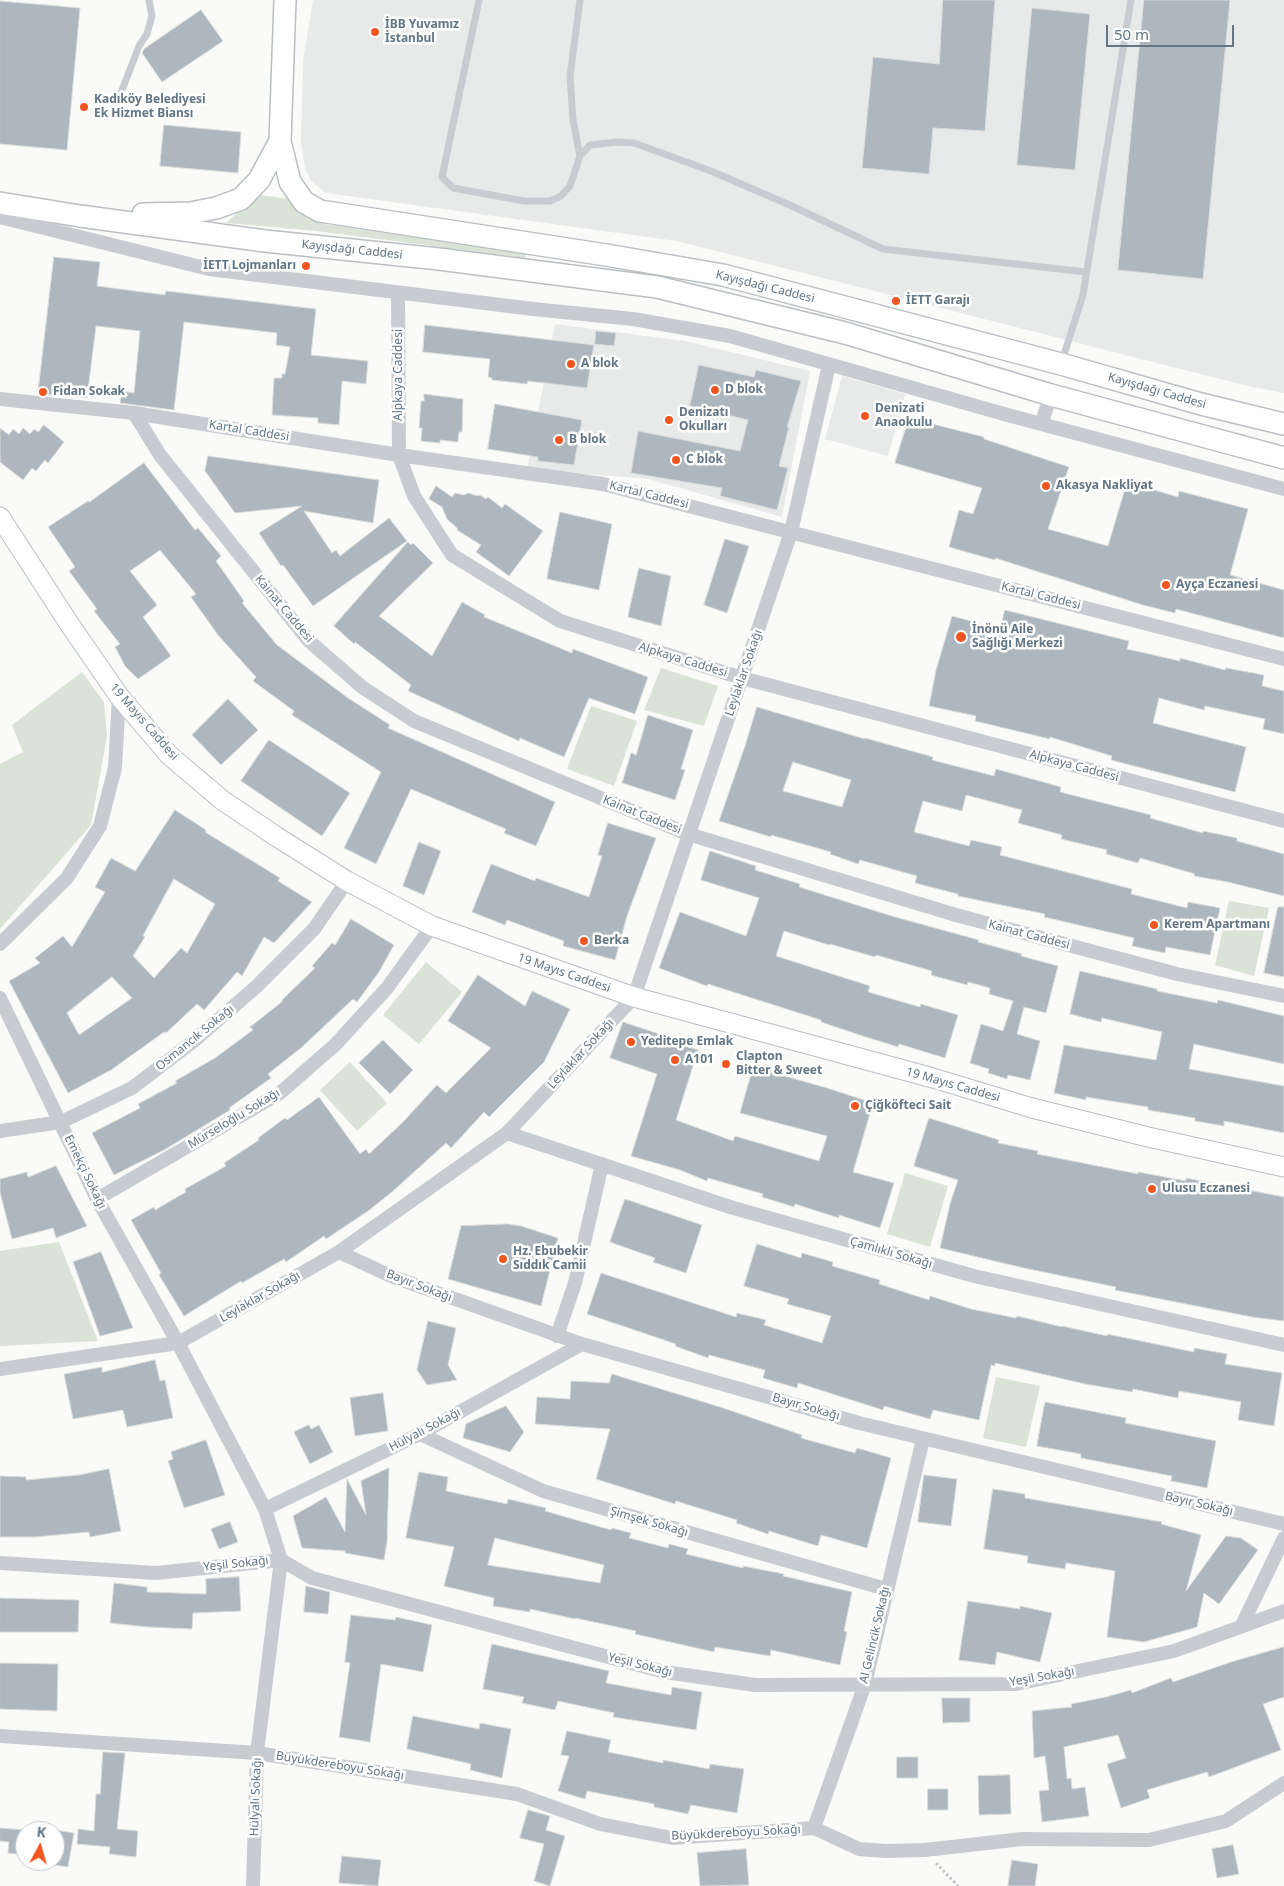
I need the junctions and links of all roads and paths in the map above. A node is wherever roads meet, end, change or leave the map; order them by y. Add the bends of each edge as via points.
1 (149, 0) edge
2 (479, 0) edge
3 (580, 0) edge
4 (1131, 0) edge
5 (286, 1) edge
6 (114, 111) dead end
7 (280, 141) junction
8 (580, 156) junction
9 (0, 203) edge
10 (80, 216) junction
11 (0, 217) edge
12 (1086, 272) junction
13 (398, 293) junction
14 (1061, 364) junction
15 (829, 365) junction
16 (1051, 395) junction
17 (0, 399) edge
18 (134, 413) junction
19 (1041, 424) junction
20 (1284, 424) edge
21 (398, 455) junction
22 (1284, 458) edge
23 (1284, 488) edge
24 (0, 517) edge
25 (791, 532) junction
26 (1284, 659) edge
27 (742, 678) junction
28 (119, 696) junction
29 (1284, 821) edge
30 (688, 834) junction
31 (347, 881) junction
32 (432, 926) junction
33 (0, 944) edge
34 (634, 996) junction
35 (1284, 996) edge
36 (0, 998) edge
37 (61, 1122) junction
38 (0, 1131) edge
39 (507, 1133) junction
40 (602, 1164) junction
41 (1284, 1167) edge
42 (97, 1198) junction
43 (339, 1252) junction
44 (557, 1336) junction
45 (178, 1343) junction
46 (582, 1344) junction
47 (1284, 1345) edge
48 (0, 1369) edge
49 (420, 1434) junction
50 (923, 1439) junction
51 (265, 1510) junction
52 (1284, 1524) edge
53 (1284, 1538) edge
54 (281, 1560) junction
55 (0, 1563) edge
56 (886, 1589) junction
57 (1284, 1611) edge
58 (1242, 1625) junction
59 (865, 1684) junction
60 (0, 1736) edge
61 (257, 1754) junction
62 (1284, 1783) edge
63 (814, 1828) junction
64 (925, 1850) junction
65 (253, 1886) edge
66 (958, 1886) edge

1 - 6 lane via 152,16 147,34 139,46
2 - 8 lane via 442,177 453,188 524,201 550,201 570,186
3 - 8 lane via 570,76
4 - 12 lane
5 - 7 main road
7 - 10 main road via 259,180 240,200 190,213
7 - 14 main road, Kayışdağı Caddesi via 290,182 304,202 320,211 723,275
8 - 12 lane via 590,145 634,143 711,171 883,249
9 - 10 main road, Kayışdağı Caddesi
10 - 16 main road, Kayışdağı Caddesi via 657,287 845,333
11 - 13 street via 209,269
12 - 14 lane via 1083,295
13 - 15 street via 633,319 730,336
13 - 21 street, Alpkaya Caddesi
14 - 16 main road
14 - 20 main road, Kayışdağı Caddesi
15 - 19 street
15 - 25 street, Leylaklar Sokağı
16 - 19 street
16 - 22 main road, Kayışdağı Caddesi
17 - 18 street, Kartal Caddesi
18 - 21 street, Kartal Caddesi
18 - 30 street, Kainat Caddesi via 160,455 309,641 362,687 414,721
19 - 23 street
21 - 25 street, Kartal Caddesi via 604,484
21 - 27 street, Alpkaya Caddesi via 414,496 452,555 560,621
24 - 28 street, 19 Mayıs Caddesi
25 - 26 street, Kartal Caddesi
25 - 27 street, Leylaklar Sokağı
27 - 29 street, Alpkaya Caddesi
27 - 30 street, Leylaklar Sokağı
28 - 31 street, 19 Mayıs Caddesi via 169,755 222,800
28 - 33 street via 115,768 100,826 67,878
30 - 34 street, Leylaklar Sokağı
30 - 35 street, Kainat Caddesi via 966,918 1177,974
31 - 32 street, 19 Mayıs Caddesi
31 - 37 street, Osmancık Sokağı via 314,929 257,986 195,1040 132,1088
32 - 34 street, 19 Mayıs Caddesi
32 - 42 street, Mürseloğlu Sokağı via 387,988 336,1044 280,1093
34 - 39 street, Leylaklar Sokağı
34 - 41 street, 19 Mayıs Caddesi via 1032,1108
36 - 37 street, Emekçi Sokağı
37 - 38 street, Osmancık Sokağı
37 - 42 street, Emekçi Sokağı
39 - 40 street, Çamlıklı Sokağı
39 - 43 street, Leylaklar Sokağı
40 - 44 street via 575,1283
40 - 47 street, Çamlıklı Sokağı via 730,1207 974,1276
42 - 45 street, Emekçi Sokağı
43 - 44 street, Bayır Sokağı via 394,1277
43 - 45 street, Leylaklar Sokağı
44 - 46 street, Bayır Sokağı
45 - 48 street
45 - 51 street
46 - 49 street, Hülyalı Sokağı
46 - 50 street, Bayır Sokağı
49 - 51 street, Hülyalı Sokağı
49 - 56 street, Şimşek Sokağı via 542,1491
50 - 52 street, Bayır Sokağı
50 - 56 street, Al Gelincik Sokağı
51 - 54 street
53 - 58 street
54 - 55 street, Yeşil Sokağı via 156,1572
54 - 59 street, Yeşil Sokağı via 312,1578 664,1672 755,1685
54 - 61 street, Hülyalı Sokağı
56 - 59 street, Al Gelincik Sokağı
57 - 58 street, Yeşil Sokağı
58 - 59 street, Yeşil Sokağı via 1174,1651 1016,1684
59 - 63 street, Al Gelincik Sokağı
60 - 61 street, Büyükdereboyu Sokağı
61 - 63 street, Büyükdereboyu Sokağı via 517,1794 600,1824 672,1838
61 - 65 street, Hülyalı Sokağı
62 - 64 street, Büyükdereboyu Sokağı via 1226,1821 1149,1840 1022,1839
63 - 64 street, Büyükdereboyu Sokağı via 859,1849
64 - 66 path

